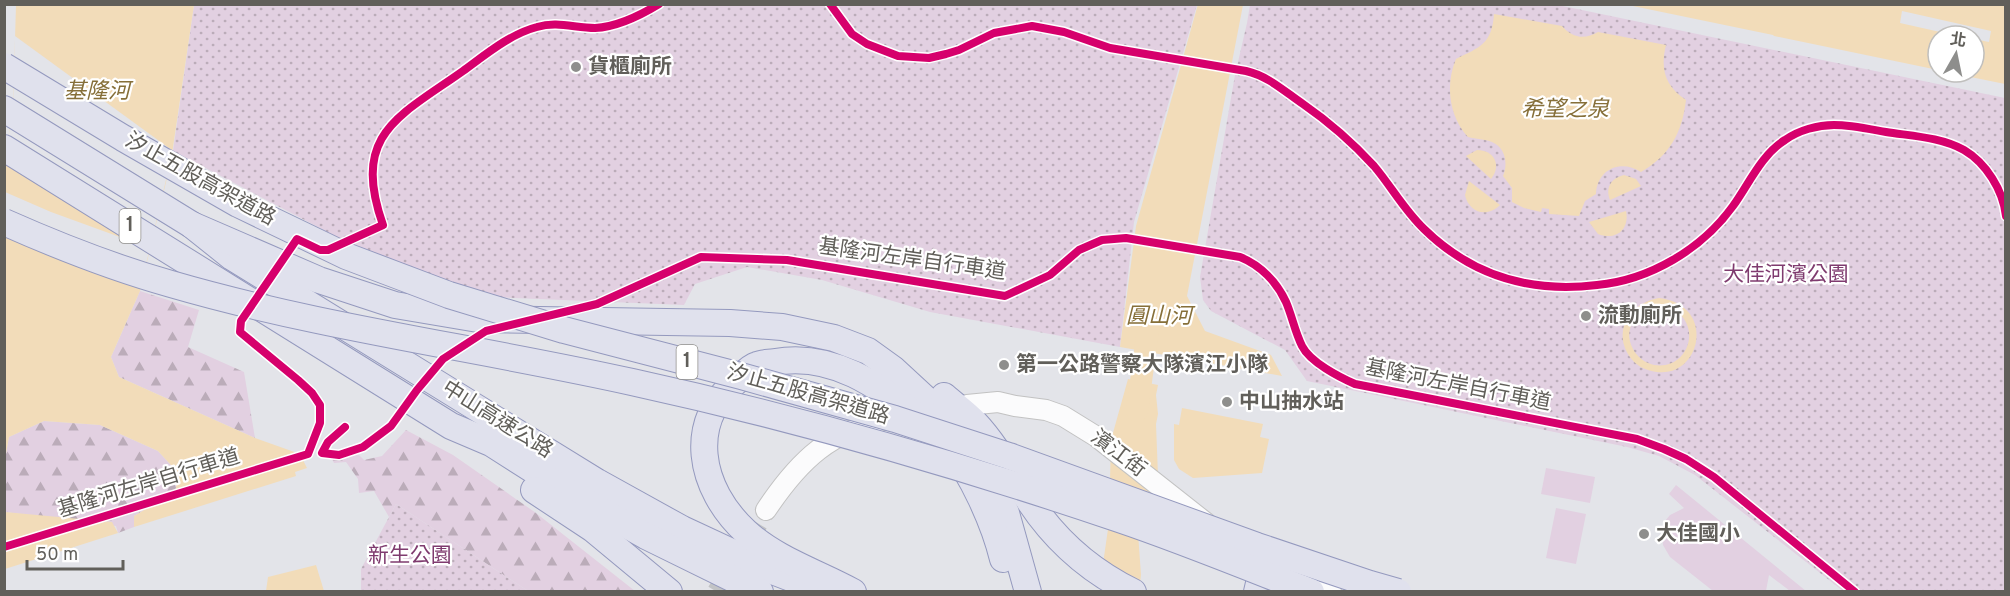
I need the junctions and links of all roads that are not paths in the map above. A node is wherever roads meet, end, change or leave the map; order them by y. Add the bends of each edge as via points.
1 (4, 66) edge
2 (4, 109) edge
3 (4, 148) edge
4 (4, 222) edge
5 (192, 225) junction
6 (893, 369) junction
7 (973, 411) dead end
8 (901, 422) dead end
9 (451, 426) junction
10 (771, 515) tunnel mouth
11 (1209, 526) junction
12 (1252, 560) junction
13 (669, 591) edge
14 (760, 591) edge
15 (827, 591) edge
16 (853, 591) edge
17 (1010, 591) edge
18 (1028, 591) edge
19 (1133, 591) edge
20 (1257, 591) edge
21 (1297, 591) edge
22 (1311, 591) edge
23 (1330, 591) edge
24 (1398, 591) edge

1 - 24 highway, 汐止五股高架道路 / 1, bridge via 238,204 346,256 439,291 564,330 895,419 1257,546
2 - 5 highway, 中山高速公路 / 1
3 - 9 highway, 中山高速公路 / 1, bridge
4 - 22 highway, 汐止五股高架道路 / 1, bridge via 159,280 271,310 632,382 828,430 1120,519
5 - 6 highway, bridge via 319,280 395,305 478,319 782,327 834,338 868,351
5 - 15 highway, 中山高速公路 / 1, bridge via 232,257 597,482 682,529 770,570
6 - 18 highway via 980,456 1006,513
6 - 19 highway via 933,387 975,423 1032,506 1062,541 1087,565
7 - 11 main road, 濱江街 via 998,402 1063,416 1097,437
8 - 10 main road via 826,458
9 - 13 highway via 479,453 593,529
9 - 14 highway, 中山高速公路 / 1 via 491,443 646,537
11 - 12 main road, 濱江街
11 - 23 main road, 濱江街
12 - 20 highway via 1260,579
12 - 21 main road, 濱江街
16 - 17 highway via 784,558 746,533 721,504 707,473 703,445 707,420 725,390 756,365 790,359 818,361 849,371 878,387 948,443 968,475 1000,547

